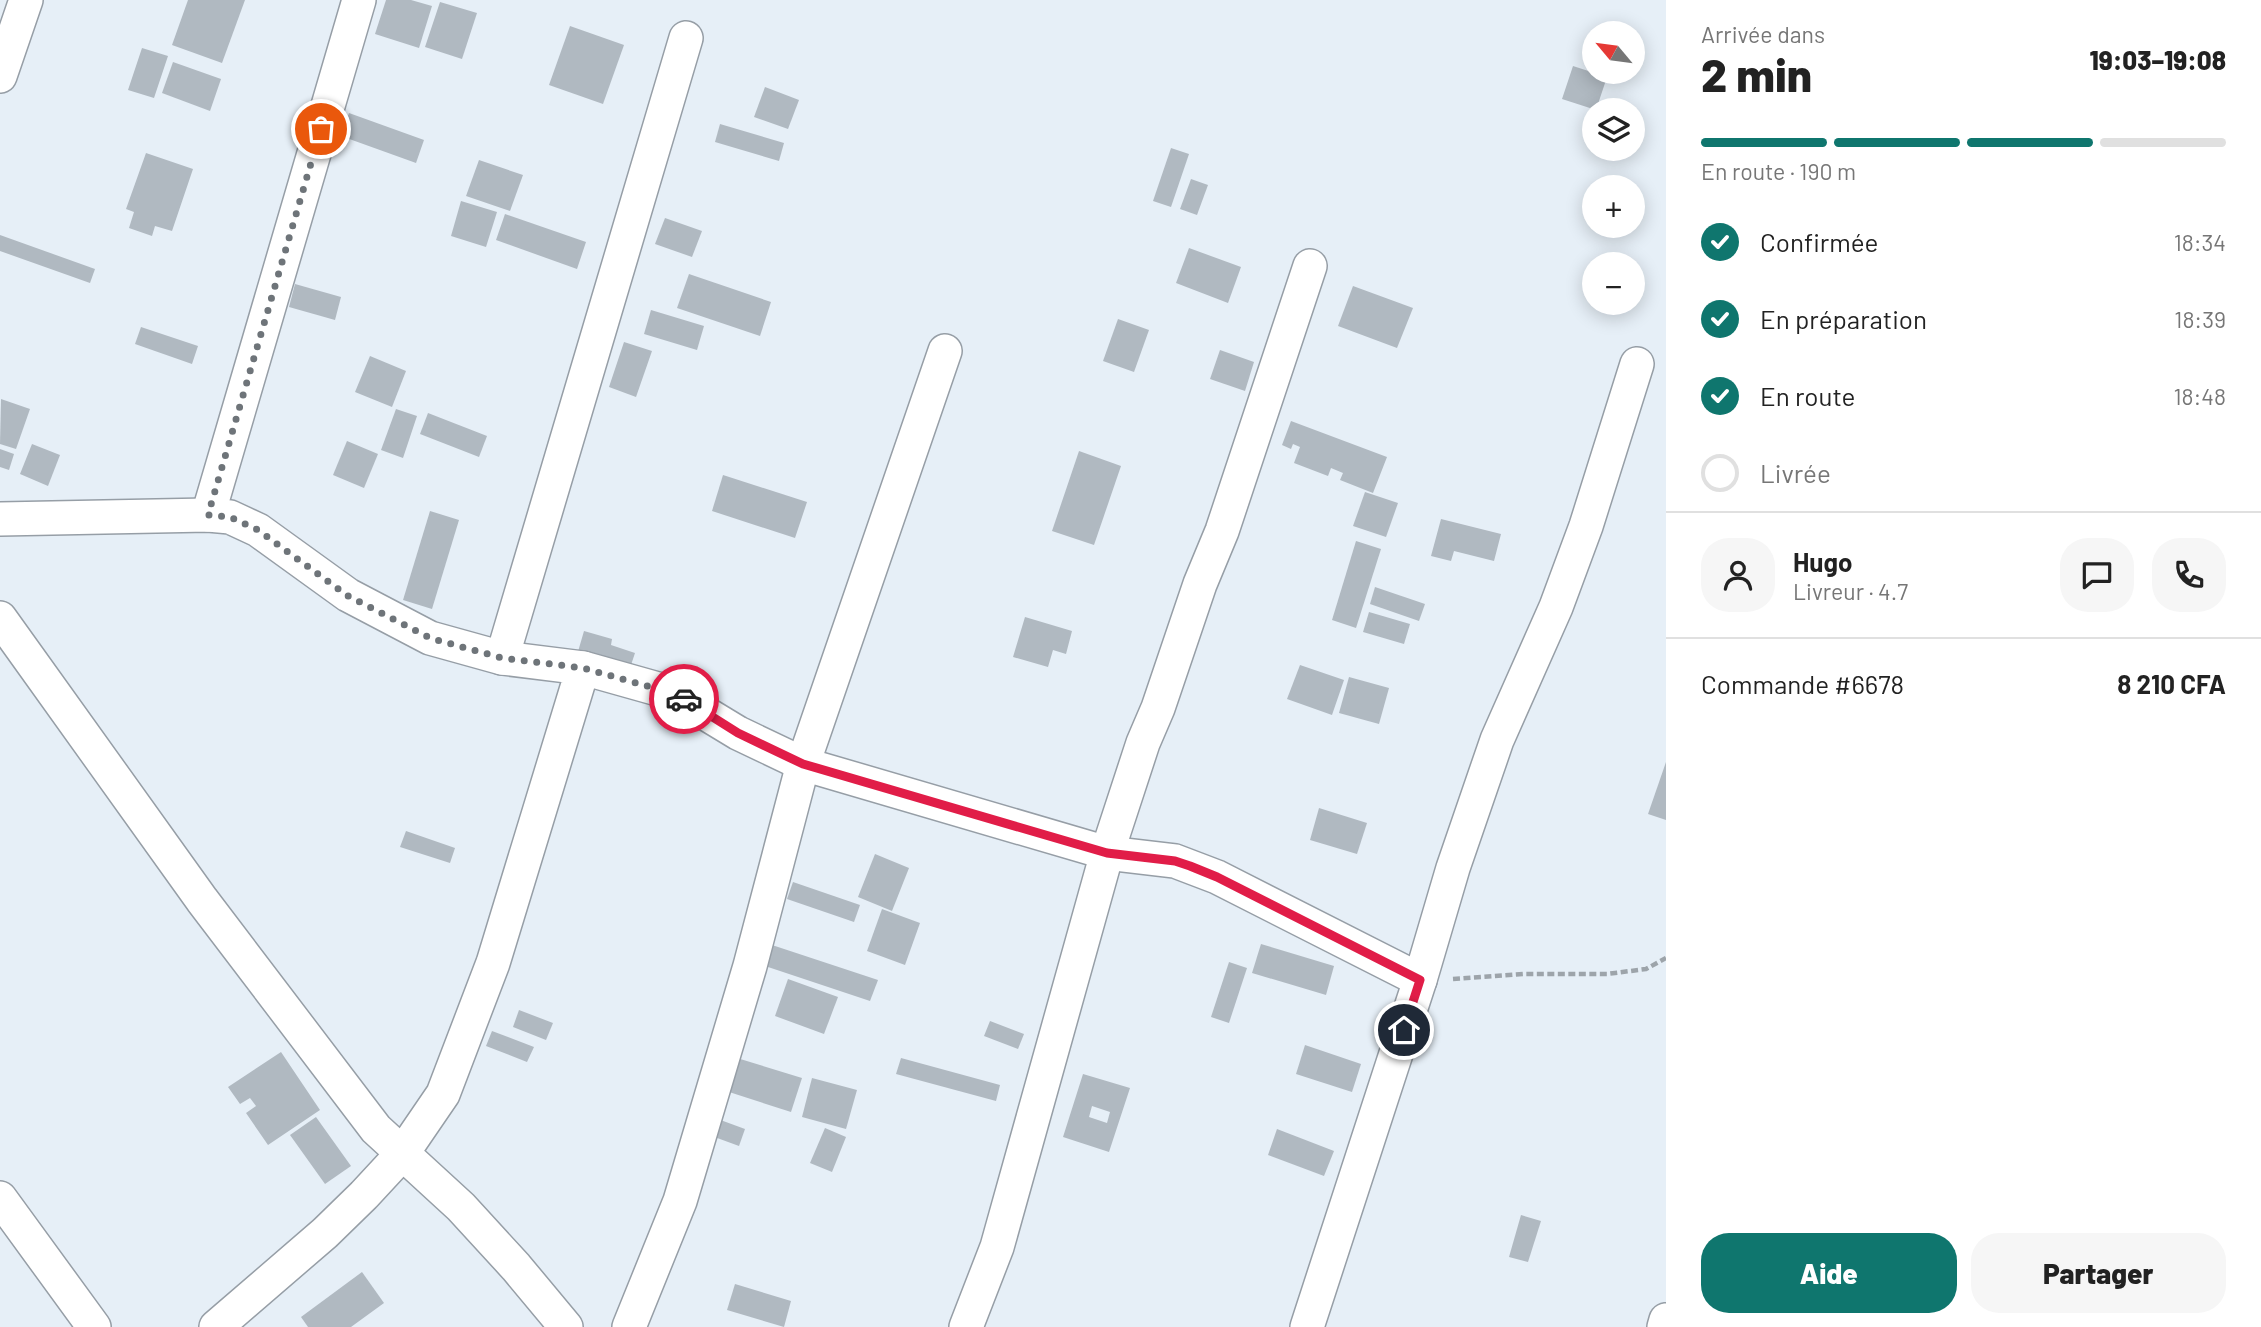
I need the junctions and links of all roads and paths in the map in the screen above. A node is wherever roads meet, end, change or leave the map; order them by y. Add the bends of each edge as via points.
1 (26, 0) edge
2 (359, 0) edge
3 (686, 38) dead end
4 (0, 76) edge
5 (1310, 266) dead end
6 (945, 351) dead end
7 (1637, 364) dead end
8 (208, 515) junction
9 (0, 519) edge
10 (0, 618) edge
11 (502, 658) junction
12 (583, 668) junction
13 (803, 764) junction
14 (1107, 853) junction
15 (1666, 958) edge
16 (1420, 980) junction
17 (402, 1154) junction
18 (0, 1198) edge
19 (10, 1231) edge
20 (1666, 1320) edge
21 (94, 1327) edge
22 (216, 1327) edge
23 (566, 1327) edge
24 (629, 1327) edge
25 (966, 1327) edge
26 (1307, 1327) edge
27 (1664, 1327) edge

1 - 4 street
2 - 8 street
3 - 11 street
5 - 14 street
6 - 13 street
7 - 16 street via 1556,607 1497,740
8 - 9 street
8 - 11 street via 230,517 258,530 348,596 430,638
10 - 17 street via 202,901 376,1129
11 - 12 street
12 - 13 street via 672,693 738,733
12 - 17 street via 493,963 443,1094
13 - 14 street
13 - 24 street via 750,966 680,1201
14 - 16 street via 1175,861 1208,873
14 - 25 street via 997,1247
15 - 16 path via 1646,969 1607,974
16 - 26 street
17 - 22 street via 325,1233
17 - 23 street via 461,1207
18 - 19 street
19 - 21 street
20 - 27 street

